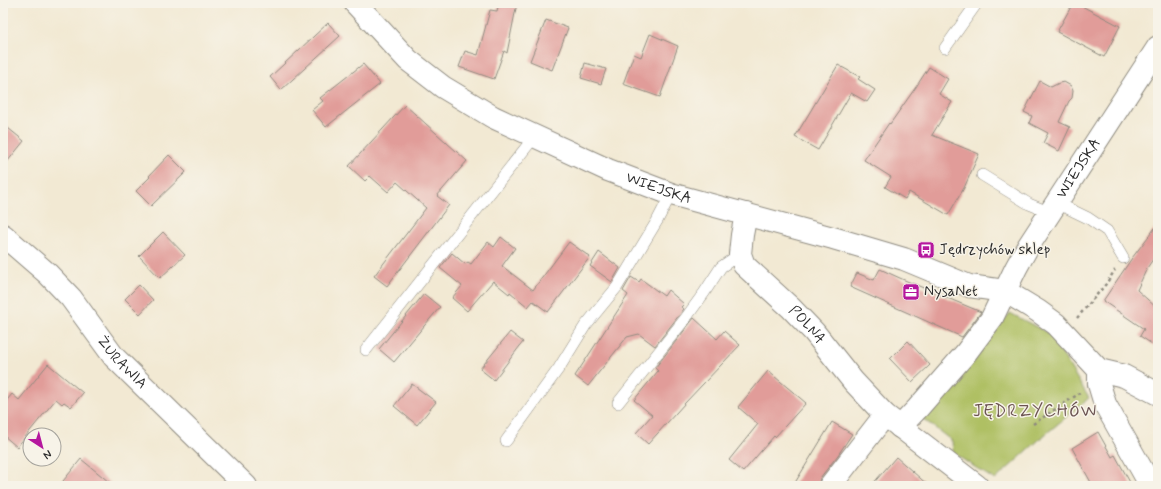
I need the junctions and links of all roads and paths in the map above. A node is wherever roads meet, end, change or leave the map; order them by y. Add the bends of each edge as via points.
1 (355, 3) edge
2 (977, 3) edge
3 (1158, 47) edge
4 (945, 48) dead end
5 (534, 136) junction
6 (982, 175) dead end
7 (671, 194) junction
8 (1054, 208) junction
9 (746, 214) junction
10 (3, 235) edge
11 (740, 254) junction
12 (1123, 258) joint
13 (1005, 291) junction
14 (1065, 333) junction
15 (366, 350) dead end
16 (1099, 377) junction
17 (1158, 394) edge
18 (618, 403) dead end
19 (892, 421) junction
20 (1033, 424) dead end
21 (506, 442) dead end
22 (246, 486) edge
23 (830, 486) edge
24 (977, 486) edge
25 (1150, 486) edge

1 - 5 street, WIEJSKA via 408,60 443,87
2 - 4 lane
3 - 8 street, WIEJSKA
5 - 7 street, WIEJSKA via 608,170
5 - 15 lane
6 - 8 lane via 1029,204
7 - 9 street, WIEJSKA
7 - 21 lane via 617,287 585,326 559,368
8 - 12 lane via 1088,218 1107,230
8 - 13 street, WIEJSKA via 1016,268
9 - 11 street
9 - 13 street, WIEJSKA via 904,259 969,286
10 - 22 street, ŻURAWIA via 48,274 71,298 114,357
11 - 18 lane via 721,266 685,320
11 - 19 street, POLNA via 744,265 814,332 853,381
12 - 14 path via 1106,284
13 - 14 street, WIEJSKA via 1038,311
13 - 19 street via 992,318 965,354 918,408
14 - 16 street, WIEJSKA
16 - 17 street via 1124,376
16 - 20 path
16 - 25 street via 1105,404
19 - 23 street
19 - 24 street, POLNA

